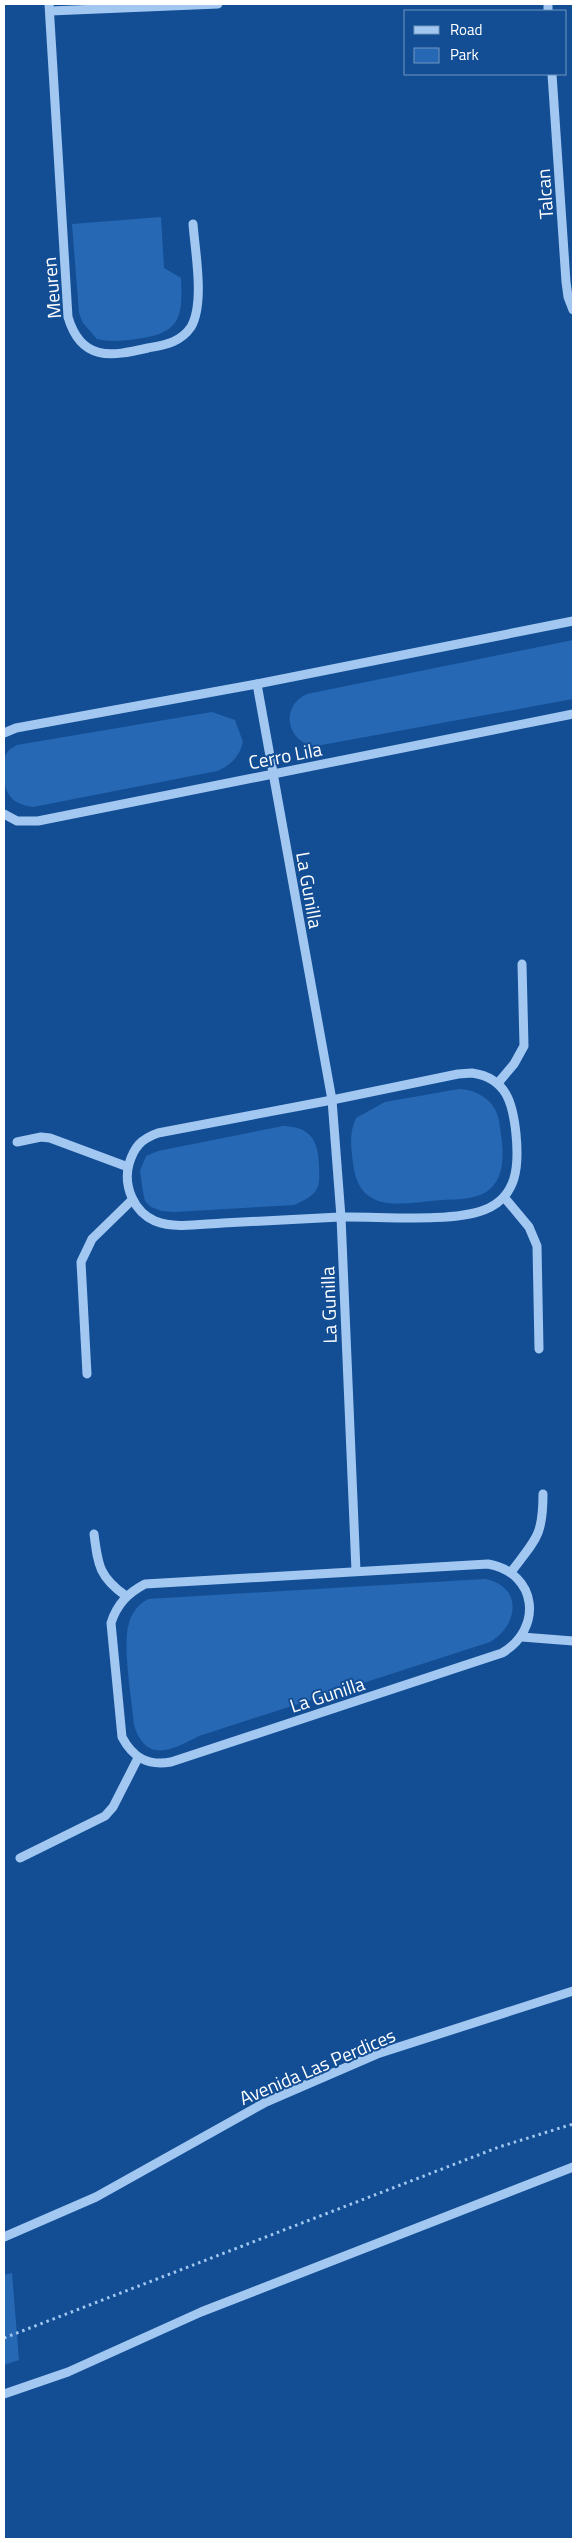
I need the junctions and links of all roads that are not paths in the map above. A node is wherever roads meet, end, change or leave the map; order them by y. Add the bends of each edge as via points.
1 (218, 4) edge
2 (49, 8) edge
3 (552, 75) edge
4 (193, 224) dead end
5 (573, 310) edge
6 (573, 621) edge
7 (257, 684) junction
8 (573, 714) edge
9 (4, 732) edge
10 (272, 774) junction
11 (4, 814) edge
12 (522, 964) dead end
13 (498, 1083) junction
14 (332, 1100) junction
15 (17, 1142) dead end
16 (128, 1167) junction
17 (504, 1197) junction
18 (132, 1200) junction
19 (341, 1217) junction
20 (539, 1349) dead end
21 (87, 1374) dead end
22 (543, 1494) dead end
23 (94, 1534) dead end
24 (356, 1571) junction
25 (511, 1572) junction
26 (126, 1596) junction
27 (522, 1637) junction
28 (573, 1641) edge
29 (138, 1758) junction
30 (20, 1858) dead end
31 (573, 1991) edge
32 (573, 2167) edge
33 (4, 2237) edge
34 (4, 2394) edge

1 - 2 street
2 - 4 street, Meuren via 68,317 77,338 87,348 119,355 174,342 191,326 198,295
3 - 5 street, Talcan via 566,282
6 - 7 street
7 - 9 street
7 - 10 street, La Gunilla
8 - 10 street, Cerro Lila
10 - 11 street, Cerro Lila via 38,821 17,821
10 - 14 street, La Gunilla
12 - 13 street via 524,1046
13 - 14 street via 482,1074 458,1074
13 - 17 street via 510,1099 513,1110 518,1161 512,1186
14 - 16 street via 158,1133 138,1143
14 - 19 street, La Gunilla
15 - 16 street via 50,1138
16 - 18 street
17 - 19 street via 484,1210 470,1214
17 - 20 street via 529,1228 537,1246
18 - 19 street via 146,1217 171,1224
18 - 21 street via 92,1239 81,1262
19 - 24 street, La Gunilla
22 - 25 street via 540,1533
23 - 26 street via 101,1574
24 - 25 street via 488,1564 502,1566
24 - 26 street via 157,1582 146,1584
25 - 27 street via 521,1582 529,1602 529,1617
26 - 29 street via 111,1623 121,1731 128,1749
27 - 28 street
27 - 29 street, La Gunilla via 502,1653 171,1762 159,1764
29 - 30 street via 113,1807 105,1816
31 - 33 street, Avenida Las Perdices via 378,2054 266,2102 96,2197
32 - 34 street via 201,2312 68,2372

